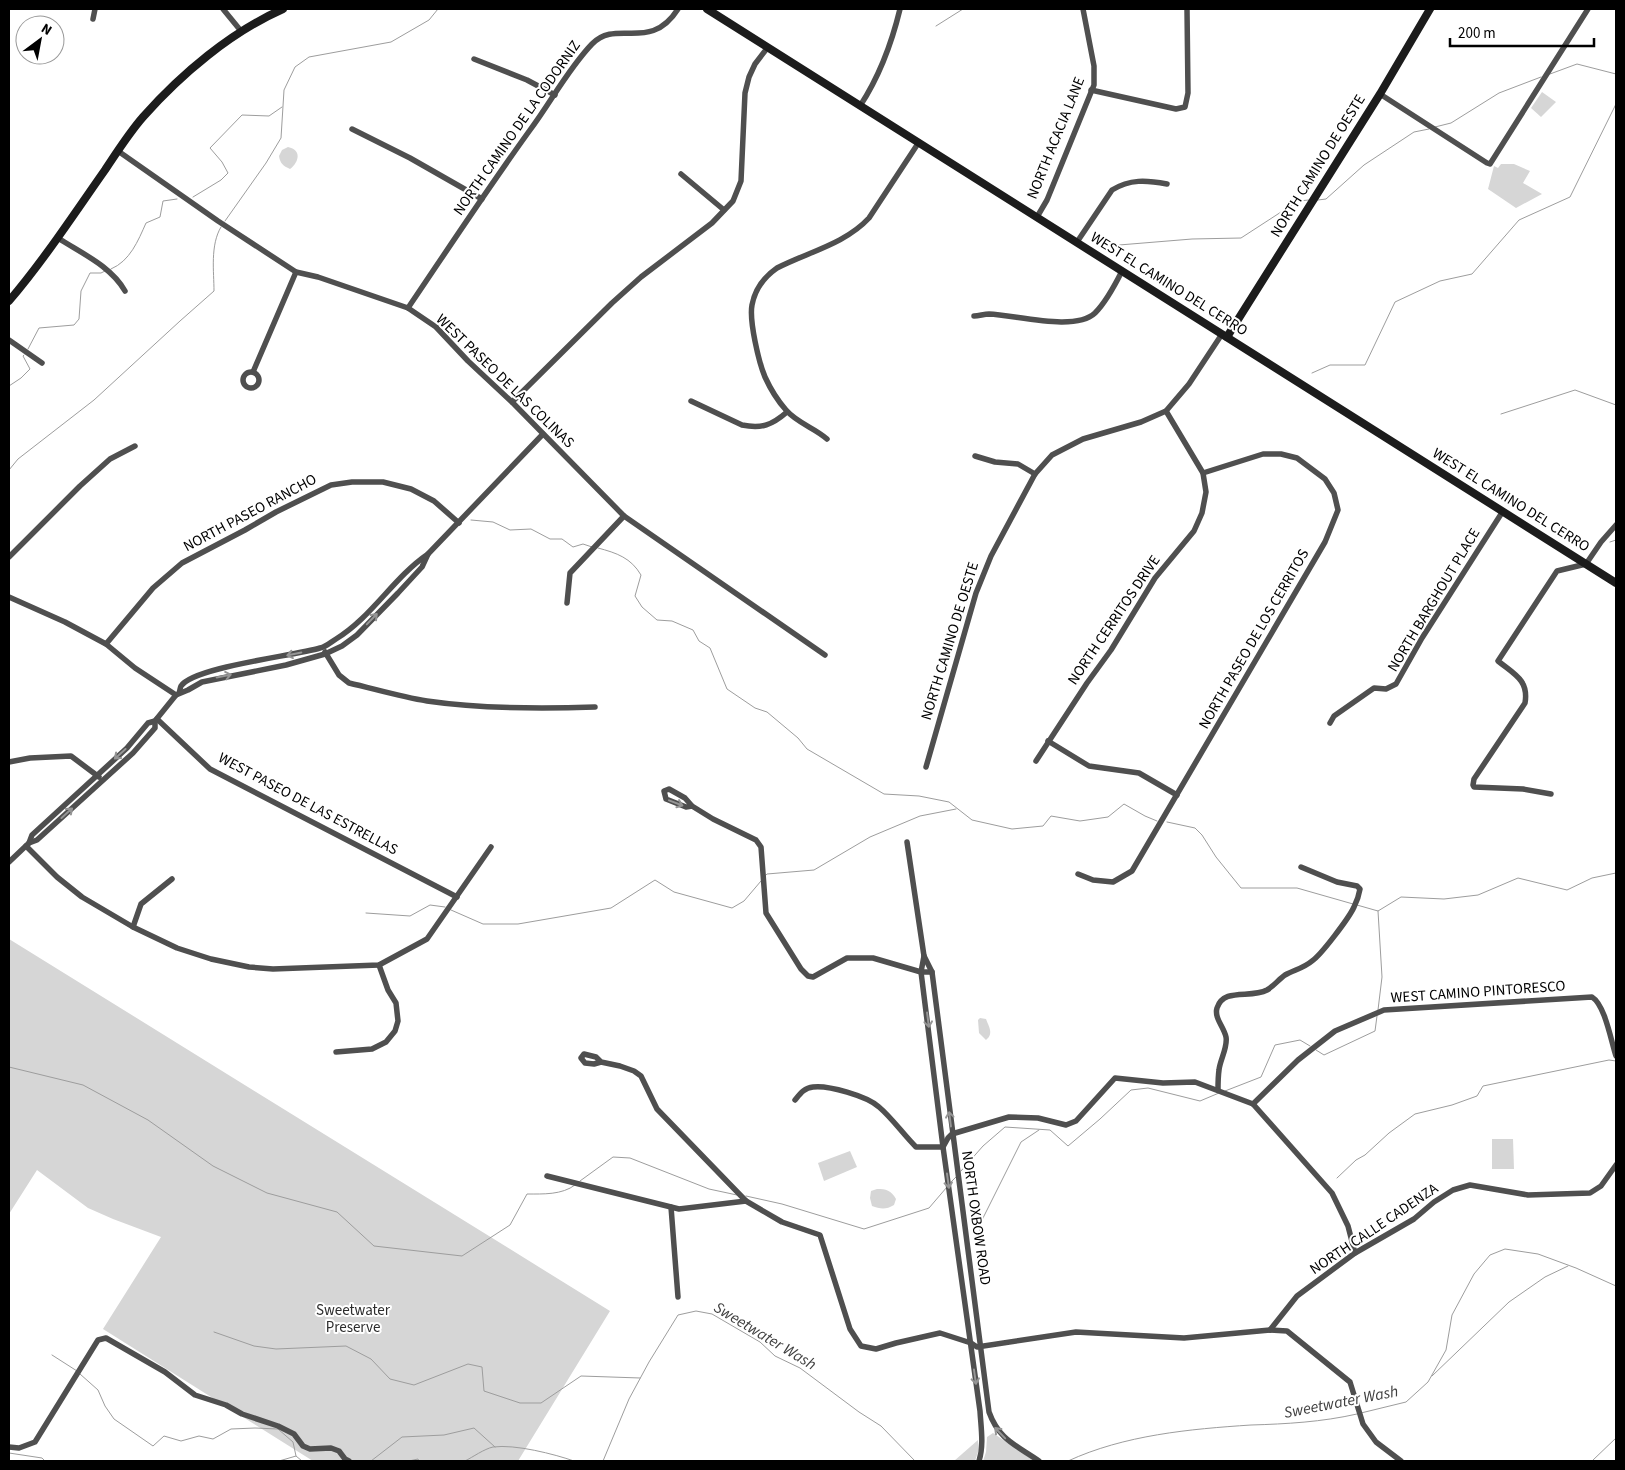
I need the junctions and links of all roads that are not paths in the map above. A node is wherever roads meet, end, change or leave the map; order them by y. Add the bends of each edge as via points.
1 (95, 9) edge
2 (222, 9) edge
3 (283, 9) edge
4 (678, 9) edge
5 (707, 9) edge
6 (900, 9) edge
7 (1083, 9) edge
8 (1187, 9) edge
9 (1430, 9) edge
10 (1588, 9) edge
11 (93, 20) dead end
12 (241, 31) junction
13 (768, 47) junction
14 (474, 59) dead end
15 (1091, 90) junction
16 (1380, 94) junction
17 (555, 95) junction
18 (860, 106) junction
19 (352, 129) dead end
20 (919, 142) junction
21 (118, 151) junction
22 (681, 174) dead end
23 (1167, 184) dead end
24 (482, 199) junction
25 (724, 210) junction
26 (1036, 217) junction
27 (58, 238) junction
28 (1077, 242) junction
29 (1122, 271) junction
30 (296, 272) junction
31 (125, 291) dead end
32 (9, 301) edge
33 (408, 308) junction
34 (974, 316) dead end
35 (1224, 335) junction
36 (9, 340) edge
37 (42, 363) dead end
38 (253, 372) dead end
39 (691, 401) dead end
40 (512, 402) junction
41 (1166, 411) junction
42 (787, 412) junction
43 (543, 434) junction
44 (827, 439) dead end
45 (135, 446) dead end
46 (975, 456) dead end
47 (1203, 473) junction
48 (1035, 474) junction
49 (1503, 511) junction
50 (624, 516) junction
51 (459, 523) junction
52 (1616, 525) edge
53 (9, 557) edge
54 (1586, 564) junction
55 (1616, 583) edge
56 (9, 597) edge
57 (567, 603) dead end
58 (106, 644) junction
59 (324, 651) junction
60 (825, 655) dead end
61 (177, 694) junction
62 (594, 707) dead end
63 (156, 720) junction
64 (1330, 723) dead end
65 (1048, 741) junction
66 (1036, 761) dead end
67 (9, 762) edge
68 (926, 767) dead end
69 (97, 774) junction
70 (103, 780) junction
71 (1551, 794) dead end
72 (1177, 795) junction
73 (692, 806) dead end
74 (907, 842) dead end
75 (28, 845) junction
76 (491, 847) dead end
77 (9, 862) edge
78 (1301, 867) dead end
79 (1078, 874) dead end
80 (172, 879) dead end
81 (457, 897) junction
82 (133, 927) junction
83 (924, 956) junction
84 (379, 965) junction
85 (921, 972) junction
86 (932, 972) junction
87 (336, 1052) dead end
88 (1616, 1056) edge
89 (601, 1062) dead end
90 (1218, 1090) junction
91 (795, 1100) dead end
92 (1253, 1104) junction
93 (952, 1134) junction
94 (943, 1147) junction
95 (1616, 1165) edge
96 (547, 1176) dead end
97 (746, 1201) junction
98 (671, 1207) junction
99 (1355, 1253) junction
100 (678, 1297) dead end
101 (1270, 1330) junction
102 (971, 1342) junction
103 (982, 1347) junction
104 (9, 1447) edge
105 (349, 1461) edge
106 (979, 1461) edge
107 (1040, 1461) edge
108 (1401, 1461) edge

1 - 11 street
2 - 12 street
3 - 12 street
4 - 17 street, NORTH CAMINO DE LA CODORNIZ via 659,29 637,34 606,34 594,42
5 - 13 street, WEST EL CAMINO DEL CERRO
6 - 18 street via 882,63
7 - 15 street, NORTH ACACIA LANE via 1094,66
8 - 15 street via 1188,93 1185,108 1176,109
9 - 16 street, NORTH CAMINO DE OESTE
10 - 16 street via 1490,164
12 - 21 street via 184,77 143,118
13 - 18 street, WEST EL CAMINO DEL CERRO
13 - 25 street via 749,77 745,93 741,181 733,201
14 - 17 street
15 - 26 street, NORTH ACACIA LANE via 1047,200
16 - 35 street, NORTH CAMINO DE OESTE
17 - 24 street, NORTH CAMINO DE LA CODORNIZ
18 - 20 street, WEST EL CAMINO DEL CERRO
19 - 24 street
20 - 26 street, WEST EL CAMINO DEL CERRO
20 - 42 street via 861,227 839,241 777,268 759,285 752,306 753,328 765,376
21 - 27 street
21 - 30 street, WEST PASEO DE LAS COLINAS
22 - 25 street
23 - 28 street via 1139,180 1121,184 1112,190
24 - 33 street, NORTH CAMINO DE LA CODORNIZ
25 - 40 street via 612,303
26 - 28 street, WEST EL CAMINO DEL CERRO
27 - 31 street via 108,271
27 - 32 street
28 - 29 street, WEST EL CAMINO DEL CERRO
29 - 34 street via 1094,314 1078,322 988,314
29 - 35 street, WEST EL CAMINO DEL CERRO
30 - 33 street, WEST PASEO DE LAS COLINAS
30 - 38 street
33 - 40 street, WEST PASEO DE LAS COLINAS via 436,327
35 - 41 street, NORTH CAMINO DE OESTE
35 - 49 street, WEST EL CAMINO DEL CERRO
36 - 37 street
39 - 42 street via 751,427 774,423
40 - 43 street, WEST PASEO DE LAS COLINAS
41 - 47 street, NORTH CERRITOS DRIVE
41 - 48 street, NORTH CAMINO DE OESTE via 1083,439 1052,455
42 - 44 street
43 - 50 street, WEST PASEO DE LAS COLINAS
43 - 51 street
45 - 53 street via 110,459
46 - 48 street via 1018,464
47 - 65 street, NORTH CERRITOS DRIVE via 1206,492 1194,531 1155,578 1111,650
47 - 72 street, NORTH PASEO DE LOS CERRITOS via 1263,454 1297,458 1325,479 1334,493 1338,510 1325,542
48 - 68 street, NORTH CAMINO DE OESTE via 991,556 976,592
49 - 54 street, WEST EL CAMINO DEL CERRO
49 - 64 street, NORTH BARGHOUT PLACE via 1396,684 1386,689 1374,688 1334,716
50 - 57 street via 570,573
50 - 60 street, WEST PASEO DE LAS COLINAS
51 - 58 street, NORTH PASEO RANCHO via 434,501 411,489 383,482 331,486 182,563 152,588
51 - 59 street via 357,635 342,646
52 - 54 street
54 - 55 street, WEST EL CAMINO DEL CERRO
54 - 71 street via 1557,571 1498,661 1523,680 1525,703 1473,781 1474,787
56 - 58 street
58 - 61 street via 135,668
59 - 61 street via 286,664 214,678
59 - 62 street via 338,675 349,683 425,701 534,708
61 - 63 street
63 -> 69 street via 148,723 127,748
63 - 70 street via 155,728
63 - 81 street, WEST PASEO DE LAS ESTRELLAS via 210,769
65 - 66 street, NORTH CERRITOS DRIVE
65 - 72 street via 1089,766 1140,772
67 - 69 street via 67,755
69 - 70 street
69 - 75 street via 32,835
75 -> 70 street
72 - 79 street, NORTH PASEO DE LOS CERRITOS via 1132,871 1113,882 1093,880
73 - 85 street via 756,840 761,847 766,913 808,976 813,977 847,958 873,958
74 - 83 street, NORTH OXBOW ROAD
75 - 77 street
75 - 82 street via 57,877 82,897
76 - 81 street
78 - 90 street via 1337,882 1357,886 1360,889 1358,899 1318,957 1310,963 1283,976 1266,990 1250,995 1232,994 1222,1000 1217,1015 1226,1038 1218,1072
80 - 82 street via 141,904
81 - 84 street via 427,939
82 - 84 street via 177,948 249,967 273,970
83 - 85 street, NORTH OXBOW ROAD
83 - 86 street, NORTH OXBOW ROAD
84 - 87 street via 396,1003 398,1021 395,1031 386,1042 372,1049
85 - 86 street
85 -> 94 street, NORTH OXBOW ROAD
93 -> 86 street, NORTH OXBOW ROAD
88 - 92 street, WEST CAMINO PINTORESCO via 1603,1011 1597,1000 1592,998 1384,1010 1335,1031 1298,1060
89 - 97 street via 627,1068 641,1076 657,1109
90 - 92 street
90 - 93 street via 1195,1082 1163,1083 1115,1078 1076,1121 1066,1125 1038,1118 1009,1116
91 - 94 street via 802,1091 812,1087 860,1096 878,1106 916,1146
92 - 99 street via 1332,1193 1348,1226
93 - 94 street
93 - 103 street, NORTH OXBOW ROAD
94 -> 102 street, NORTH OXBOW ROAD
95 - 99 street, NORTH CALLE CADENZA via 1601,1186 1590,1193 1528,1195 1470,1186 1453,1190 1414,1219
96 - 98 street
97 - 98 street via 679,1209
97 - 102 street via 782,1222 820,1234 850,1329 861,1346 876,1349 940,1333
98 - 100 street
99 - 101 street, NORTH CALLE CADENZA via 1297,1296
101 - 103 street via 1184,1338 1076,1332
101 - 108 street via 1287,1331 1350,1382 1363,1424 1376,1442
102 - 103 street via 977,1348
102 -> 106 street, NORTH OXBOW ROAD via 982,1440
107 -> 103 street, NORTH OXBOW ROAD via 1002,1436 994,1426 989,1412
104 - 105 street via 18,1448 35,1442 98,1340 106,1338 165,1372 195,1395 278,1426 294,1434 303,1446 310,1449 339,1451

